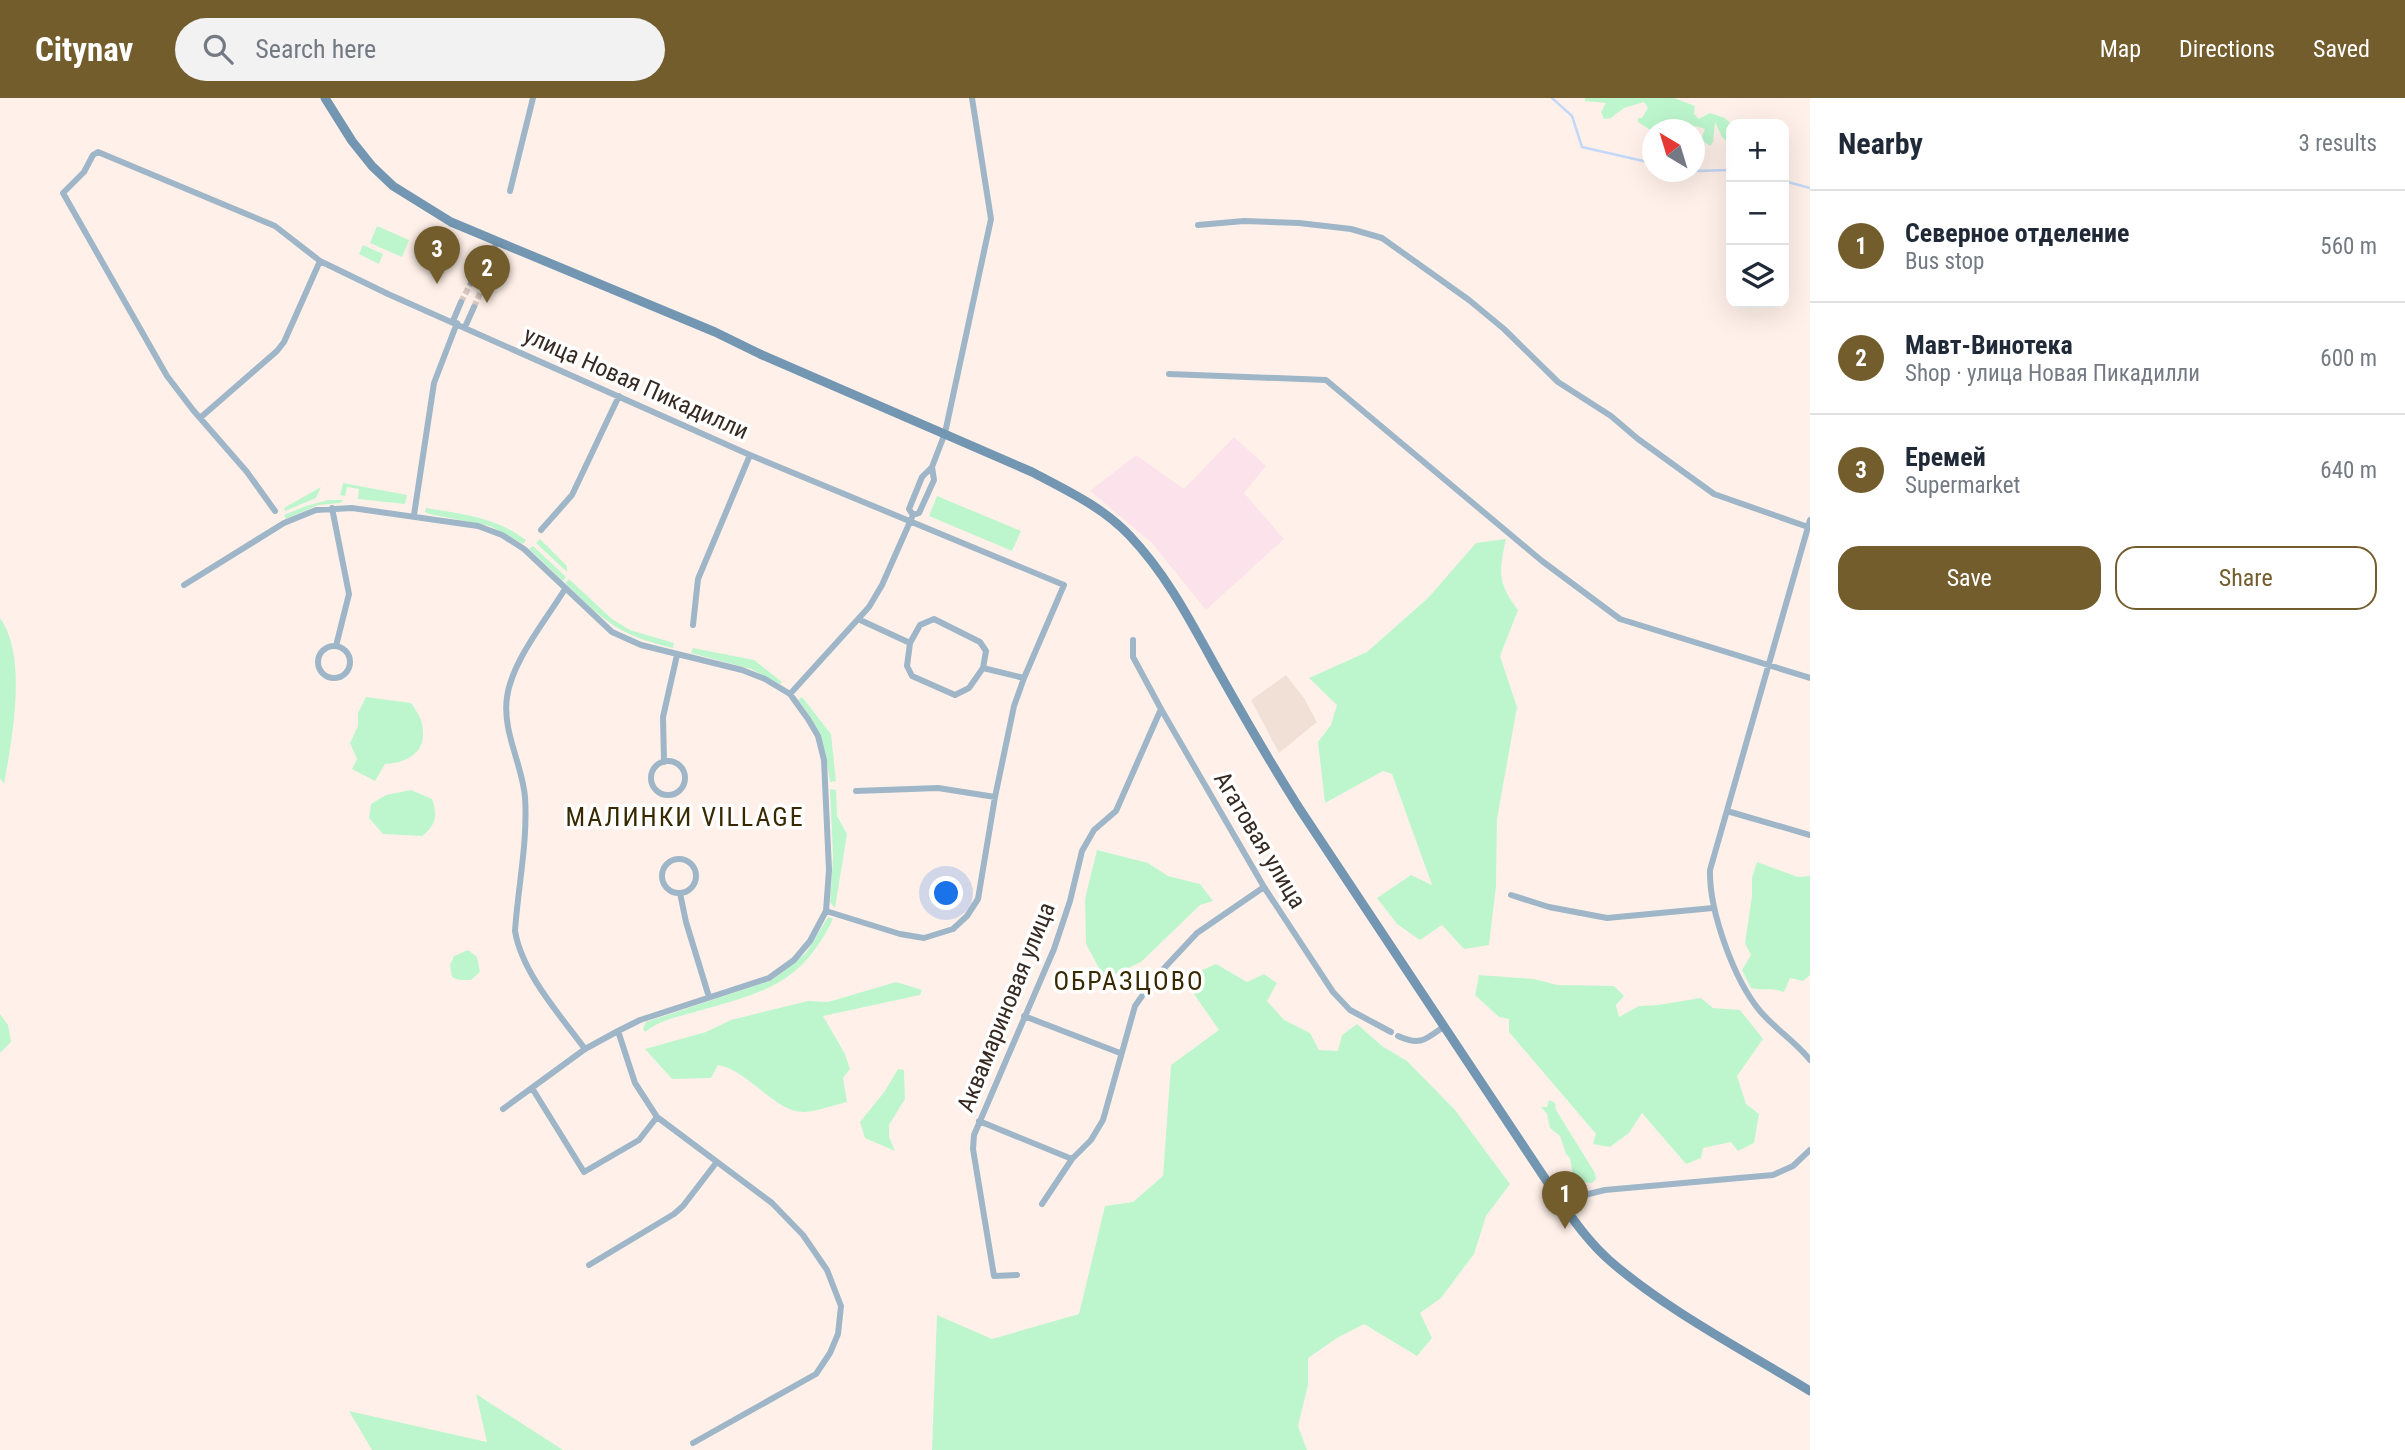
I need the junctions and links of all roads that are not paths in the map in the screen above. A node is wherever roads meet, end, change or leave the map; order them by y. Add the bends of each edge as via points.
1 (325, 98) edge
2 (533, 98) edge
3 (972, 98) edge
4 (510, 191) dead end
5 (1198, 225) dead end
6 (497, 242) junction
7 (320, 261) junction
8 (483, 272) junction
9 (471, 283) tunnel mouth
10 (484, 287) tunnel mouth
11 (461, 302) tunnel mouth
12 (474, 307) tunnel mouth
13 (455, 322) junction
14 (465, 327) junction
15 (1169, 374) dead end
16 (619, 396) junction
17 (200, 418) junction
18 (945, 433) junction
19 (750, 455) junction
20 (932, 467) junction
21 (332, 508) junction
22 (275, 511) dead end
23 (414, 515) junction
24 (911, 518) junction
25 (1809, 524) edge
26 (541, 530) dead end
27 (184, 585) dead end
28 (565, 589) junction
29 (858, 619) junction
30 (693, 625) dead end
31 (1133, 640) dead end
32 (910, 643) junction
33 (336, 646) junction
34 (677, 655) junction
35 (1769, 666) junction
36 (983, 668) junction
37 (1024, 678) junction
38 (1810, 678) edge
39 (790, 694) junction
40 (1161, 709) junction
41 (664, 762) junction
42 (856, 791) dead end
43 (995, 797) junction
44 (1727, 811) junction
45 (1810, 835) edge
46 (1264, 887) junction
47 (680, 893) junction
48 (1511, 895) dead end
49 (1713, 908) junction
50 (826, 911) junction
51 (709, 997) junction
52 (1024, 1016) junction
53 (1443, 1027) junction
54 (618, 1031) junction
55 (584, 1049) junction
56 (1120, 1053) junction
57 (1810, 1060) edge
58 (532, 1088) junction
59 (503, 1109) dead end
60 (657, 1117) junction
61 (979, 1121) junction
62 (1809, 1152) edge
63 (1072, 1159) junction
64 (716, 1163) junction
65 (1042, 1205) dead end
66 (1564, 1207) junction
67 (589, 1265) dead end
68 (1017, 1275) dead end
69 (1810, 1391) edge
70 (693, 1443) dead end

1 - 6 street via 352,141 394,186 451,222
2 - 4 street
3 - 18 street via 991,219
5 - 25 street via 1299,223 1382,238 1469,300 1558,382 1714,494
6 - 8 street
6 - 18 street
7 - 13 street, улица Новая Пикадилли
7 - 17 street via 285,342
7 - 17 street, улица Новая Пикадилли via 275,226 104,153 93,155 84,172 62,192 167,376
8 - 9 street
8 - 10 street
11 - 13 street
12 - 14 street
13 - 14 street, улица Новая Пикадилли
13 - 23 street via 434,383
14 - 16 street, улица Новая Пикадилли
15 - 35 street via 1326,380 1542,561 1620,619
16 - 19 street, улица Новая Пикадилли
16 - 26 street via 572,495
17 - 22 street
18 - 20 street
18 - 53 street via 1072,493 1129,536 1165,579 1265,755
19 - 24 street, улица Новая Пикадилли
19 - 30 street via 698,579
20 - 24 street via 922,477 909,509
20 - 24 street via 934,481 919,513
21 - 23 street
21 - 27 street via 284,523
21 - 33 street via 349,594
23 - 28 street via 502,535 524,549
24 - 29 street via 882,585
24 - 37 street, улица Новая Пикадилли via 1064,585
25 - 35 street
28 - 34 street via 612,632
28 - 55 street via 513,672 507,697 507,724 524,787 526,815 515,931 526,965
29 - 32 street
29 - 39 street
31 - 40 street, Агатовая улица via 1133,657
32 - 36 street via 920,625 934,619 980,642 986,651
32 - 36 street via 906,666 912,676 955,695 969,688
33 - 33 street via 348,654 350,664 345,674 331,678 319,669 318,658 324,649
34 - 39 street via 742,670
34 - 41 street via 663,718
35 - 38 street
35 - 44 street
36 - 37 street
37 - 43 street
39 - 50 street via 818,736 824,760 829,870
40 - 46 street, Агатовая улица
40 - 52 street, Аквамариновая улица via 1116,811 1094,830 1082,851 1054,949
41 - 41 street via 675,763 684,776 682,787 673,794 662,794 652,782 655,767
42 - 43 street via 938,788
43 - 50 street via 978,899 953,929 924,939
44 - 45 street
44 - 49 street via 1710,870
46 - 53 street, Агатовая улица via 1333,992 1350,1010 1417,1042
46 - 56 street via 1197,933 1154,979 1135,1006
47 - 47 street via 670,891 662,877 668,863 679,859 690,864 696,874 693,885
47 - 51 street
48 - 49 street via 1607,918
49 - 57 street via 1747,993
50 - 51 street via 794,960 769,978
51 - 54 street
52 - 56 street
52 - 61 street, Аквамариновая улица
53 - 66 street
54 - 55 street
54 - 60 street via 635,1083
55 - 58 street
56 - 63 street via 1103,1120
58 - 59 street
58 - 60 street via 584,1172 639,1140
60 - 64 street
61 - 63 street
61 - 68 street, Аквамариновая улица via 973,1149 994,1276
62 - 66 street via 1773,1175 1605,1190 1576,1197
63 - 65 street
64 - 67 street via 674,1214
64 - 70 street via 772,1203 803,1235 827,1270 841,1306 838,1334 816,1374
66 - 69 street via 1586,1237 1636,1282

